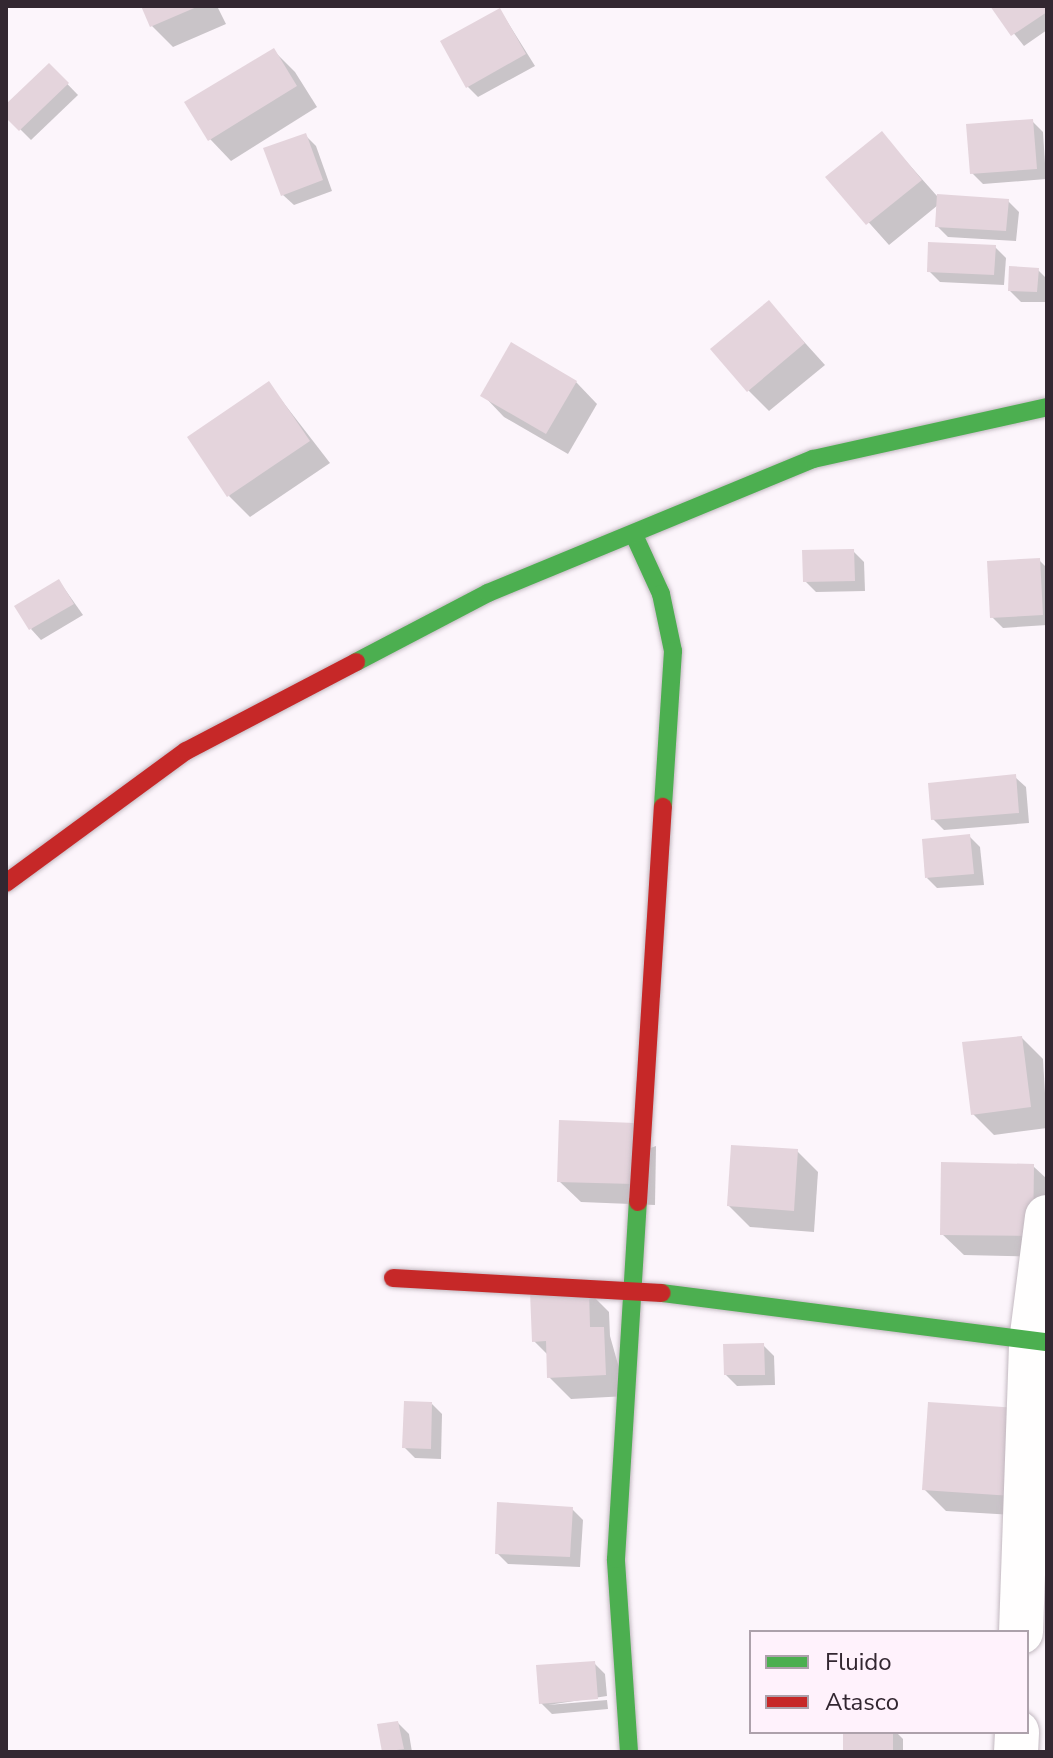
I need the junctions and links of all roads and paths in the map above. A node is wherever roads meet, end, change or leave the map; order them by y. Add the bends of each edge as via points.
1 (1047, 407) edge
2 (634, 535) junction
3 (6, 883) edge
4 (1047, 1217) edge
5 (393, 1278) dead end
6 (635, 1290) junction
7 (1039, 1342) edge
8 (1021, 1630) edge
9 (629, 1752) edge

1 - 2 street via 813,459
2 - 3 street via 488,593 186,751
2 - 6 street via 661,594 673,651
4 - 7 street
5 - 6 street
6 - 7 street
6 - 9 street via 616,1559
7 - 8 street

